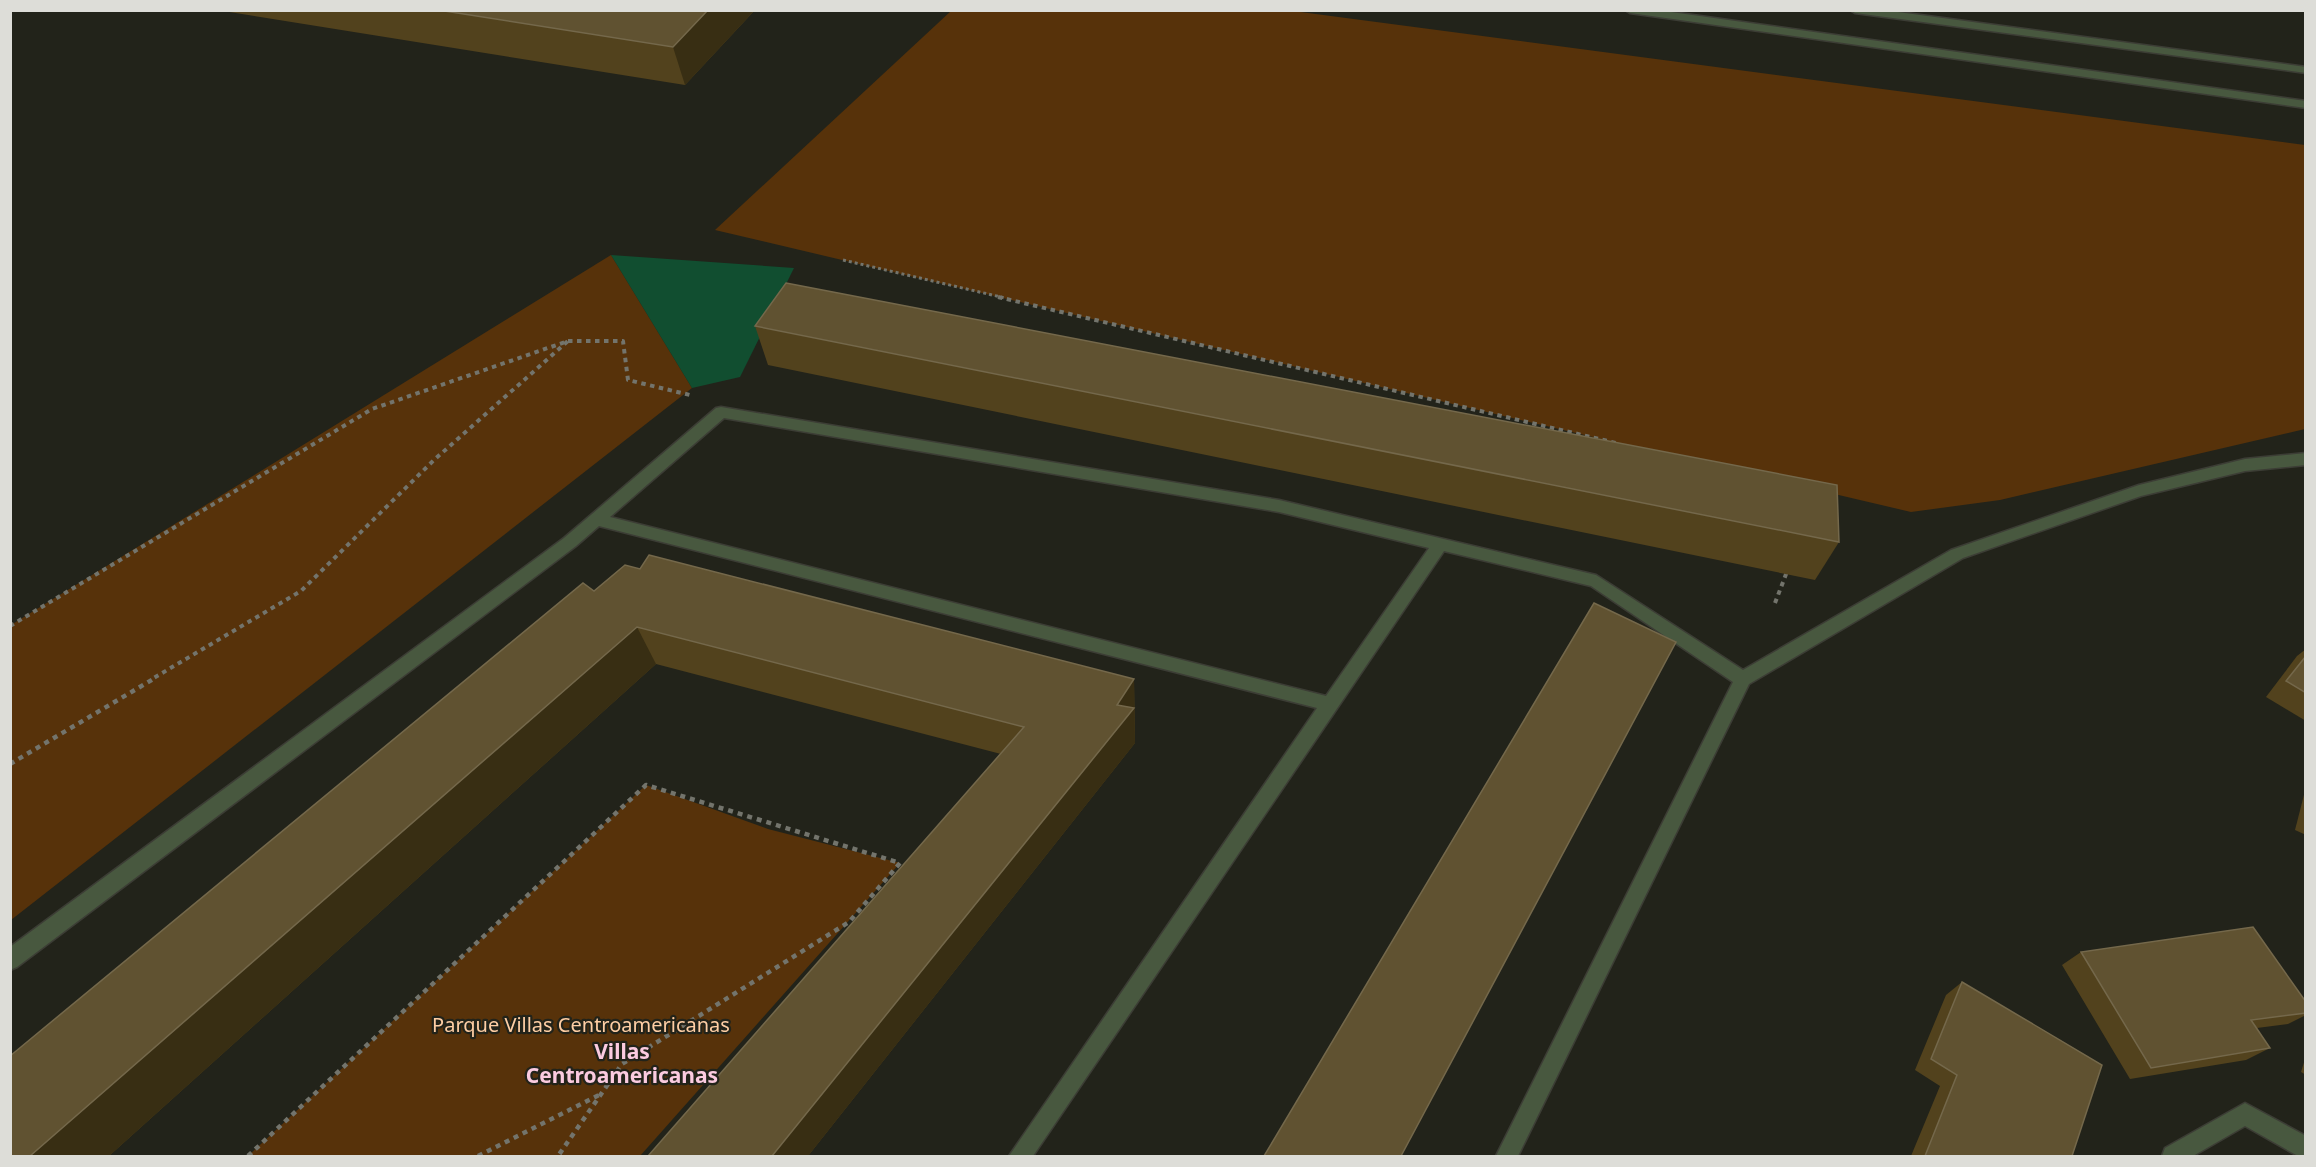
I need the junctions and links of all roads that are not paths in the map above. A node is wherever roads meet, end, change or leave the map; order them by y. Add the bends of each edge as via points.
1 (1630, 10) edge
2 (1855, 10) edge
3 (2306, 70) edge
4 (2306, 105) edge
5 (2306, 459) edge
6 (596, 519) junction
7 (1440, 544) junction
8 (1743, 679) junction
9 (1330, 704) junction
10 (10, 960) edge
11 (2306, 1149) edge
12 (1020, 1156) edge
13 (1507, 1156) edge
14 (2173, 1156) edge

1 - 4 street
2 - 3 street
5 - 8 street via 2245,465 2139,491 1958,554
6 - 7 street via 721,412 1280,506
6 - 9 street
6 - 10 street
7 - 8 street via 1596,581
7 - 9 street
8 - 13 street
9 - 12 street
11 - 14 street via 2245,1114

